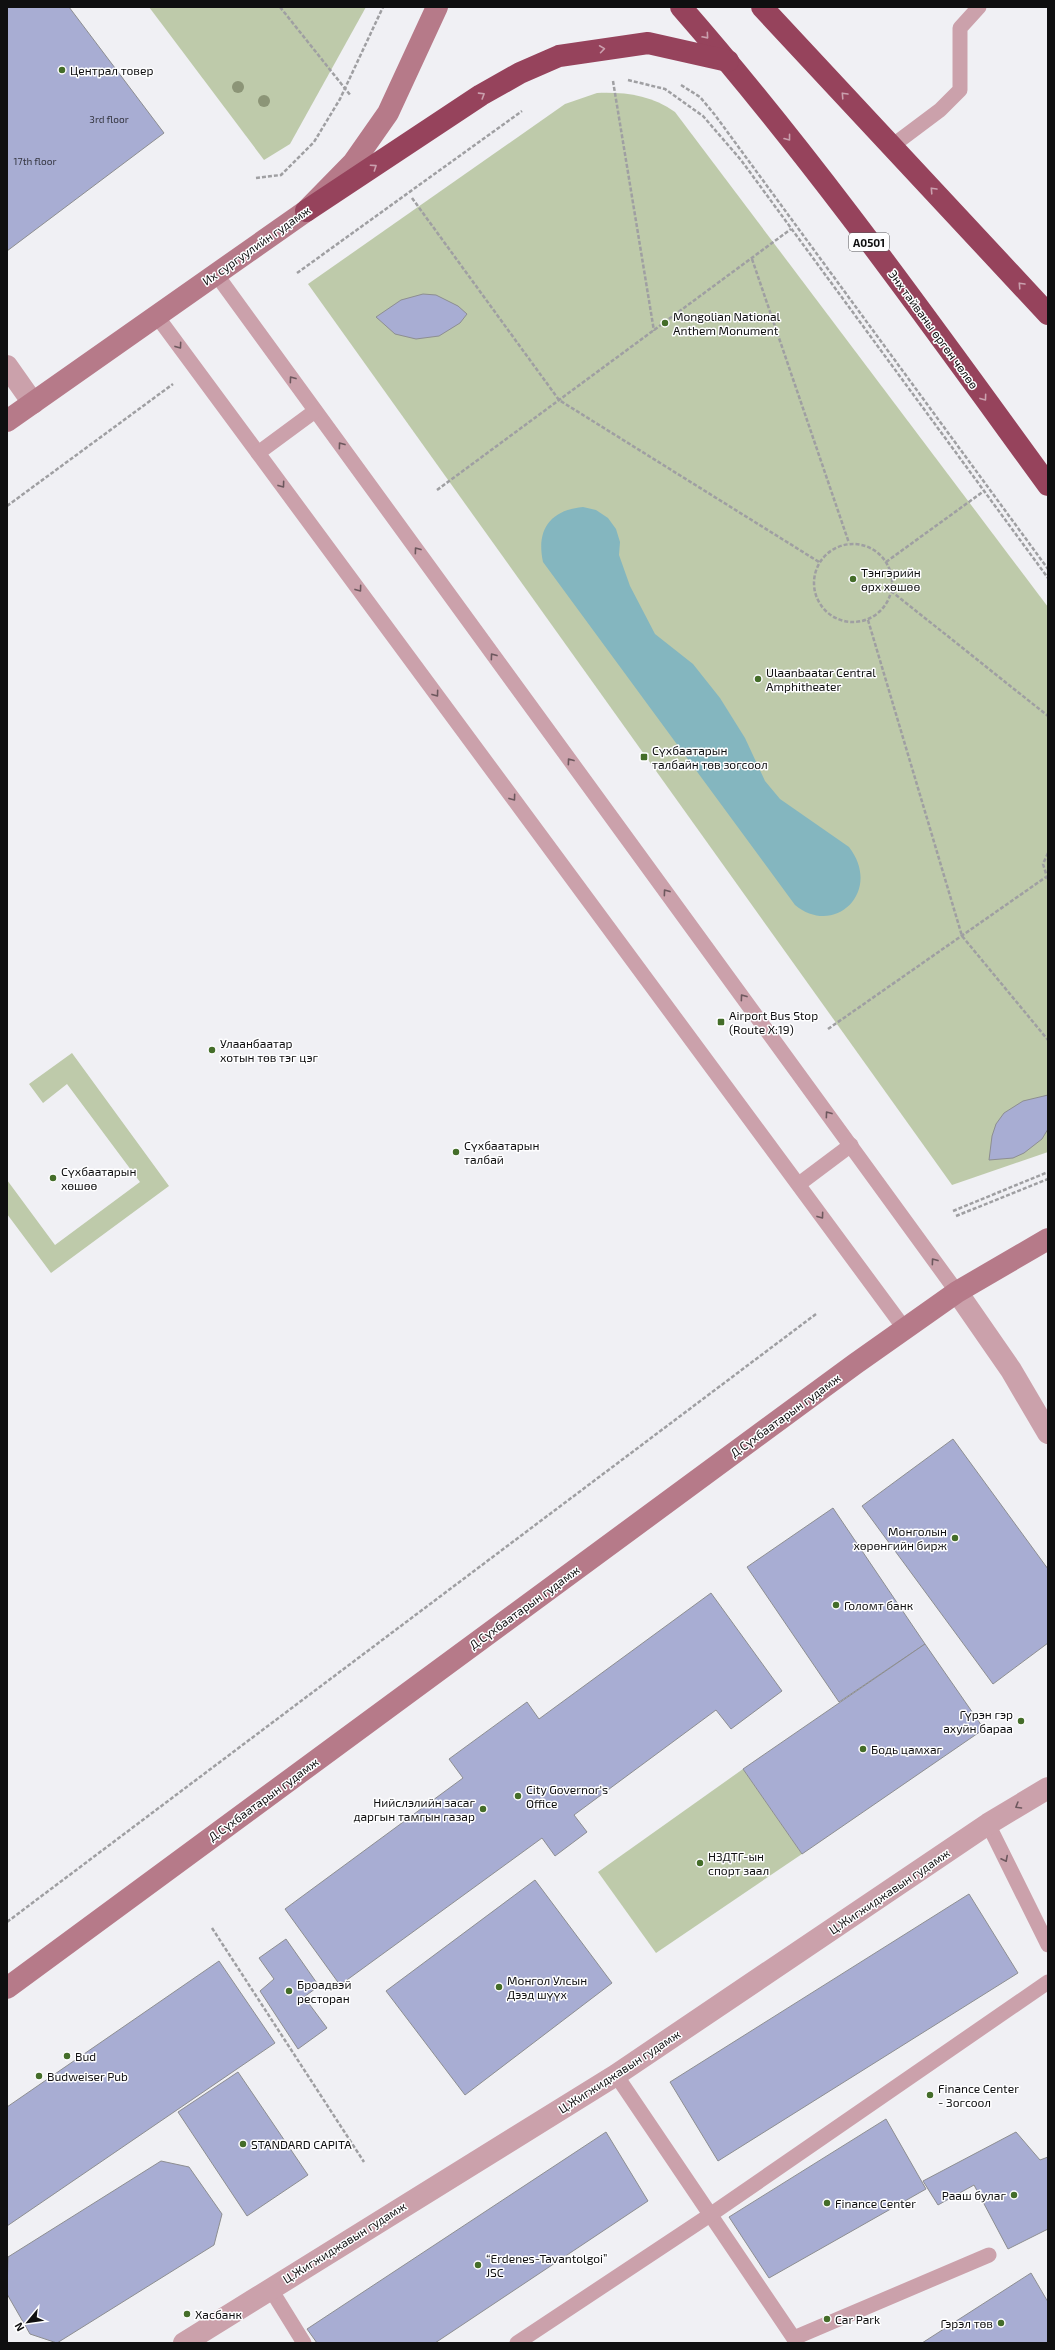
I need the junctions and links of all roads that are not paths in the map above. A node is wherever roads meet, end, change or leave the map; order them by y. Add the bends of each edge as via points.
1 (437, 7) edge
2 (681, 7) edge
3 (762, 7) edge
4 (979, 7) edge
5 (728, 61) junction
6 (892, 146) junction
7 (306, 212) junction
8 (216, 274) junction
9 (1048, 314) edge
10 (156, 315) junction
11 (7, 366) edge
12 (33, 403) junction
13 (315, 411) junction
14 (7, 421) edge
15 (258, 453) junction
16 (1048, 485) edge
17 (851, 1145) junction
18 (798, 1184) junction
19 (1048, 1238) edge
20 (957, 1292) junction
21 (904, 1328) junction
22 (1048, 1433) edge
23 (1048, 1788) edge
24 (988, 1824) junction
25 (1048, 1945) edge
26 (1048, 1982) edge
27 (7, 1988) edge
28 (616, 2075) junction
29 (710, 2215) junction
30 (989, 2255) dead end
31 (270, 2288) junction
32 (795, 2341) edge
33 (184, 2343) edge
34 (304, 2343) edge
35 (517, 2343) edge

1 - 7 main road, Их сургуулийн гудамж via 388,113 353,163
2 -> 5 highway, Энх тайваны өргөн чөлөө / A0501
6 -> 3 highway
4 - 6 lane via 960,28 960,90 940,110
7 -> 5 highway via 481,95 520,73 559,56 648,43
5 -> 16 highway, Энх тайваны өргөн чөлөө / A0501 via 895,274
9 -> 6 highway
7 - 8 main road, Их сургуулийн гудамж
8 - 10 main road, Их сургуулийн гудамж
13 -> 8 lane
10 - 12 main road, Их сургуулийн гудамж
10 -> 15 lane
11 - 12 street
12 - 14 main road, Их сургуулийн гудамж
13 - 15 lane
17 -> 13 lane
15 -> 18 lane
17 - 18 lane
20 -> 17 lane
18 -> 21 lane
19 - 20 main road, Д.Сүхбаатарын гудамж
20 - 21 main road, Д.Сүхбаатарын гудамж
20 - 22 street via 1011,1370
21 - 27 main road, Д.Сүхбаатарын гудамж
23 -> 24 street, Ц.Жигжиджавын гудамж
24 -> 25 lane
24 - 28 street, Ц.Жигжиджавын гудамж
26 - 29 lane
28 - 29 lane
28 - 31 street, Ц.Жигжиджавын гудамж
29 - 32 lane
29 - 35 lane
30 - 32 lane
31 - 33 street, Ц.Жигжиджавын гудамж
31 - 34 lane

